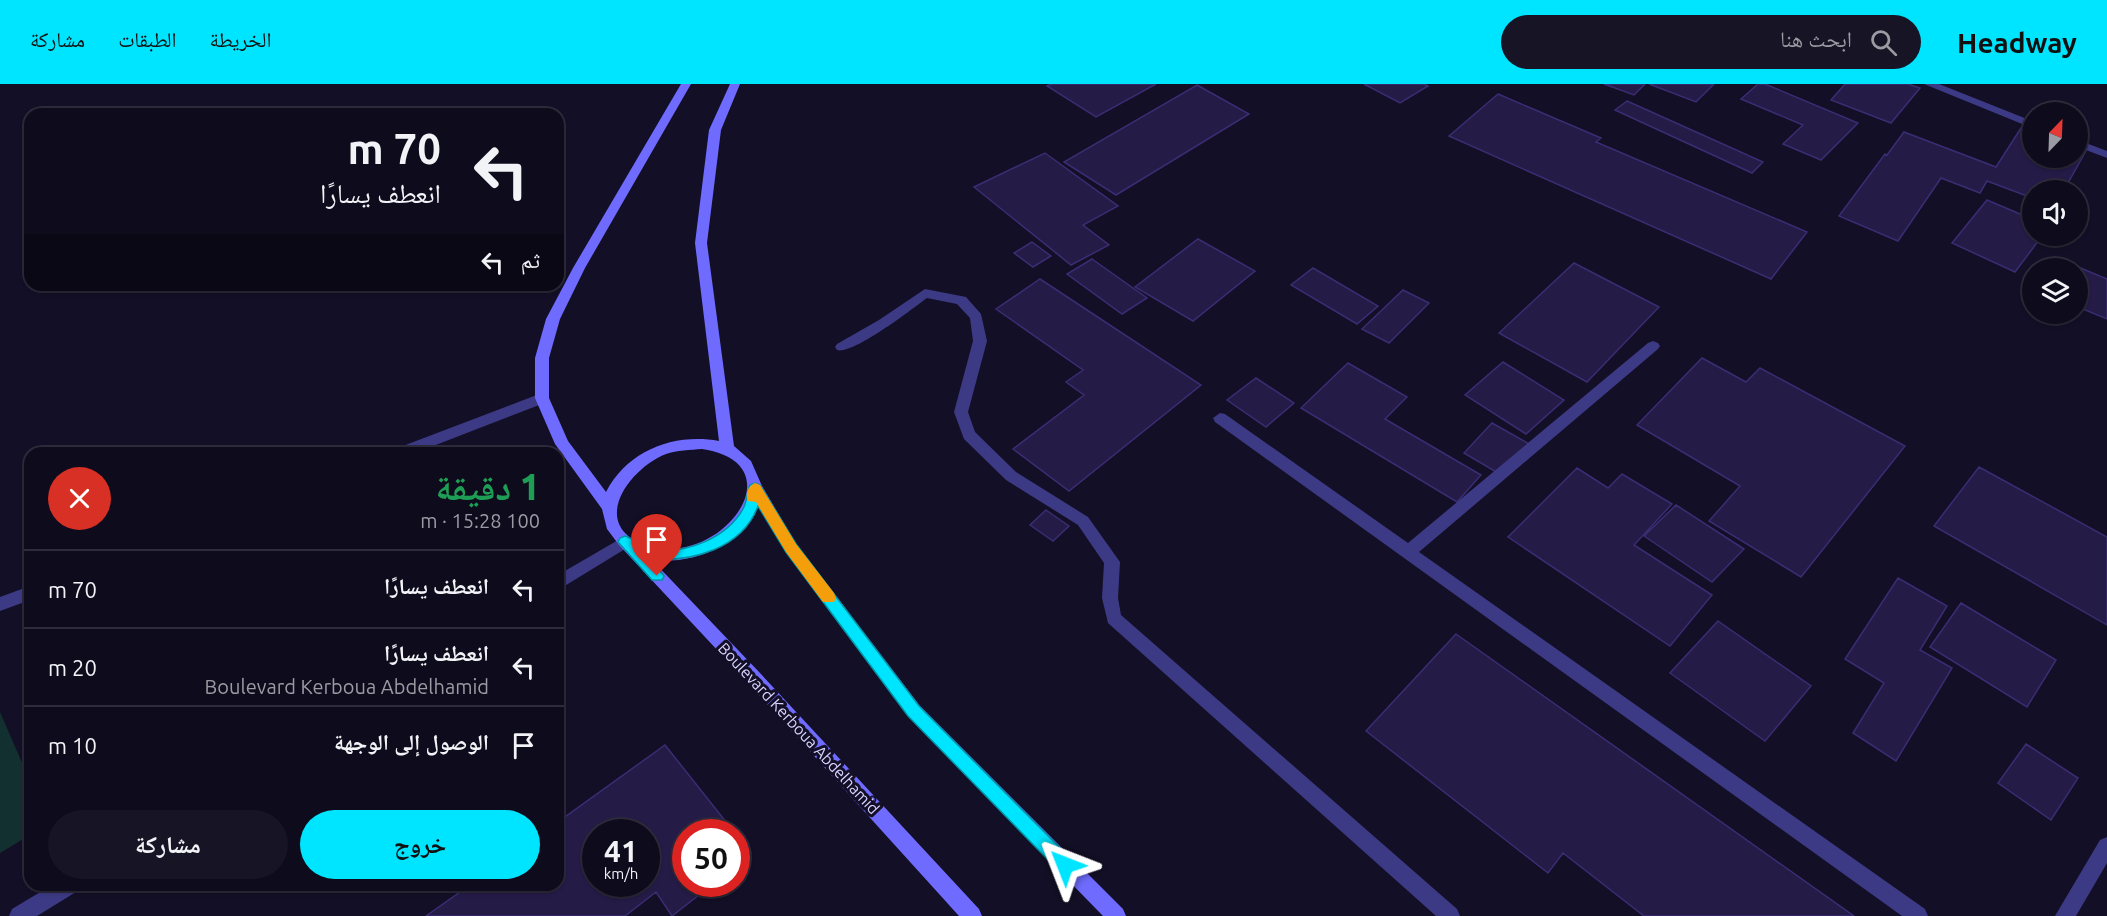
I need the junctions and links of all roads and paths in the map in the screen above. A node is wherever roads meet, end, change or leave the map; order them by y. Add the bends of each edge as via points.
1 (686, 84) edge
2 (735, 84) edge
3 (1929, 84) edge
4 (2022, 121) edge
5 (2088, 147) edge
6 (2107, 155) edge
7 (1653, 346) dead end
8 (842, 347) dead end
9 (542, 398) junction
10 (1220, 418) dead end
11 (415, 447) edge
12 (727, 449) junction
13 (755, 489) junction
14 (610, 508) junction
15 (625, 542) junction
16 (1408, 552) junction
17 (564, 579) edge
18 (24, 595) edge
19 (0, 604) edge
20 (2107, 846) edge
21 (59, 891) edge
22 (19, 916) edge
23 (972, 916) edge
24 (1116, 916) edge
25 (1450, 916) edge
26 (1918, 916) edge
27 (2066, 916) edge

1 - 9 main road via 553,319 542,358
2 - 12 main road via 715,130 701,243
3 - 4 street
5 - 6 street
7 - 16 street
8 - 25 street via 884,323 925,292 961,300 976,316 980,341 961,412 969,435 1011,476 1083,521 1112,562 1110,598 1114,618
9 - 11 street
9 - 14 main road via 562,444
10 - 16 street
12 - 13 main road via 750,470
12 - 14 main road via 690,444 654,453 628,470 615,488
13 - 15 main road via 751,508 738,526 700,550 674,555 648,553
13 - 24 main road via 791,548 914,711
14 - 15 main road via 613,527
15 - 17 street
15 - 23 main road, Boulevard Kerboua Abdelhamid
16 - 26 street
18 - 19 street
20 - 27 street
21 - 22 street

